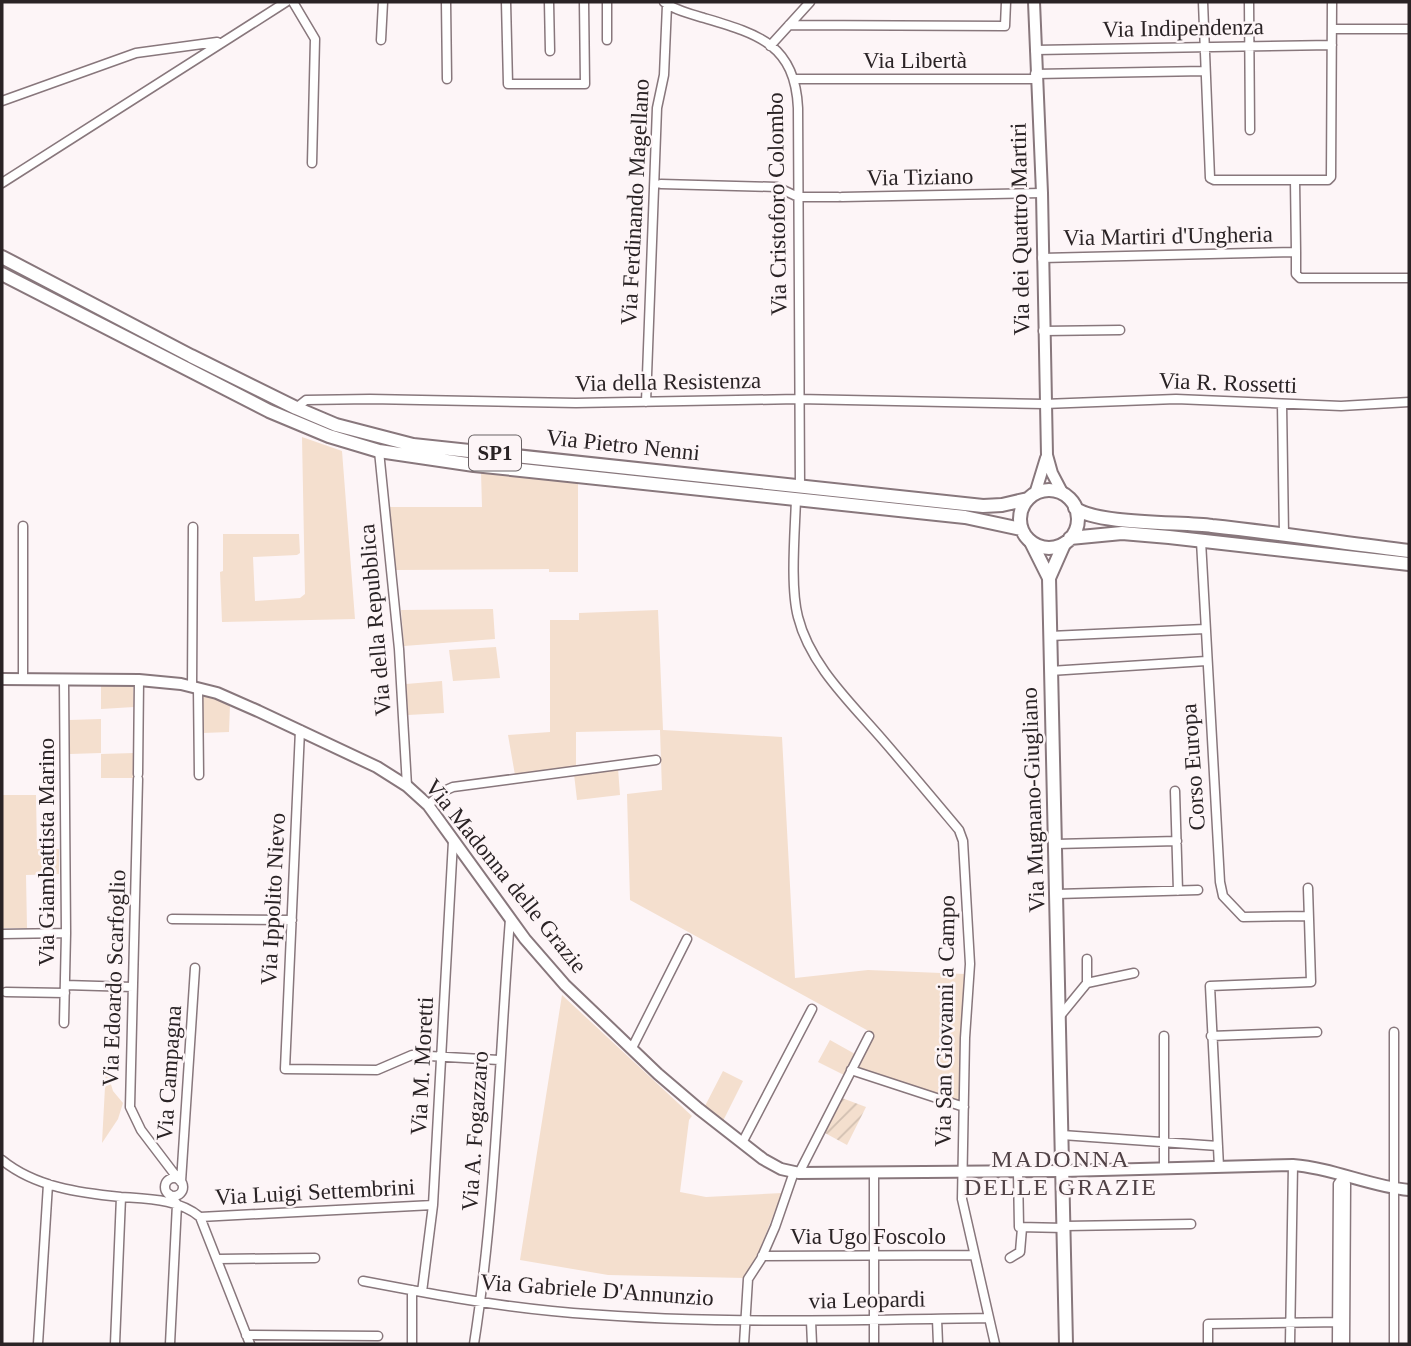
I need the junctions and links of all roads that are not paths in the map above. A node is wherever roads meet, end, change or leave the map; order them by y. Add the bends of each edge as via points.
1 (286, 2) edge
2 (293, 2) edge
3 (383, 2) edge
4 (446, 2) edge
5 (506, 2) edge
6 (550, 2) edge
7 (584, 2) edge
8 (607, 2) edge
9 (810, 2) edge
10 (1006, 2) edge
11 (1034, 2) edge
12 (1203, 2) edge
13 (1250, 2) edge
14 (1332, 2) edge
15 (665, 3) edge
16 (789, 25) junction
17 (1332, 29) junction
18 (1409, 29) edge
19 (381, 40) dead end
20 (607, 40) dead end
21 (222, 41) junction
22 (1332, 45) junction
23 (770, 46) junction
24 (1205, 47) junction
25 (1250, 47) junction
26 (1035, 50) junction
27 (550, 51) dead end
28 (1205, 71) dead end
29 (1036, 76) junction
30 (447, 79) dead end
31 (794, 79) junction
32 (2, 101) edge
33 (1250, 130) dead end
34 (313, 163) dead end
35 (1295, 180) junction
36 (2, 183) edge
37 (661, 184) dead end
38 (1042, 193) junction
39 (798, 197) junction
40 (1296, 253) junction
41 (2, 257) edge
42 (1042, 258) junction
43 (2, 274) edge
44 (1409, 278) edge
45 (1120, 330) dead end
46 (1043, 331) junction
47 (798, 399) junction
48 (646, 402) junction
49 (1409, 402) edge
50 (1044, 404) junction
51 (1282, 404) junction
52 (296, 408) junction
53 (379, 450) junction
54 (1046, 456) junction
55 (798, 493) junction
56 (1063, 494) junction
57 (1031, 496) junction
58 (1075, 508) junction
59 (23, 526) dead end
60 (193, 527) dead end
61 (1021, 528) junction
62 (1284, 535) junction
63 (1067, 541) junction
64 (1201, 541) junction
65 (1031, 542) junction
66 (1409, 551) edge
67 (1409, 564) edge
68 (1049, 578) junction
69 (1205, 629) junction
70 (1050, 636) junction
71 (1206, 661) junction
72 (1051, 671) junction
73 (2, 679) edge
74 (23, 679) junction
75 (139, 680) junction
76 (64, 681) junction
77 (195, 687) junction
78 (300, 730) junction
79 (656, 760) dead end
80 (199, 775) dead end
81 (407, 786) junction
82 (1175, 791) dead end
83 (428, 805) junction
84 (453, 841) junction
85 (1177, 841) junction
86 (1056, 844) junction
87 (1308, 888) dead end
88 (1198, 890) dead end
89 (1178, 891) junction
90 (1057, 894) junction
91 (1308, 916) junction
92 (172, 919) dead end
93 (510, 919) junction
94 (292, 920) junction
95 (66, 933) junction
96 (2, 934) edge
97 (687, 939) dead end
98 (1087, 959) dead end
99 (195, 968) dead end
100 (1134, 973) dead end
101 (1087, 983) junction
102 (133, 986) junction
103 (65, 989) junction
104 (6, 992) dead end
105 (812, 1009) dead end
106 (1060, 1018) junction
107 (64, 1023) dead end
108 (1317, 1032) dead end
109 (1394, 1032) dead end
110 (869, 1036) dead end
111 (1164, 1036) dead end
112 (1211, 1036) junction
113 (632, 1048) junction
114 (442, 1055) junction
115 (499, 1060) junction
116 (851, 1070) junction
117 (964, 1107) junction
118 (1062, 1135) junction
119 (742, 1143) junction
120 (1164, 1143) junction
121 (1218, 1146) junction
122 (2, 1160) edge
123 (1293, 1165) junction
124 (1219, 1167) junction
125 (1164, 1169) junction
126 (1064, 1171) junction
127 (961, 1172) junction
128 (1018, 1172) junction
129 (796, 1173) junction
130 (874, 1173) junction
131 (1344, 1176) junction
132 (48, 1184) junction
133 (1392, 1188) junction
134 (1409, 1189) edge
135 (174, 1192) junction
136 (121, 1197) junction
137 (433, 1205) junction
138 (191, 1209) junction
139 (200, 1217) junction
140 (1191, 1224) dead end
141 (1065, 1227) junction
142 (1022, 1228) junction
143 (974, 1255) junction
144 (762, 1256) junction
145 (874, 1256) junction
146 (315, 1258) dead end
147 (1010, 1258) dead end
148 (218, 1259) junction
149 (363, 1281) dead end
150 (412, 1290) junction
151 (422, 1292) junction
152 (481, 1303) junction
153 (745, 1318) junction
154 (989, 1318) junction
155 (937, 1319) junction
156 (874, 1320) junction
157 (811, 1321) junction
158 (1289, 1322) junction
159 (1341, 1322) junction
160 (246, 1335) junction
161 (378, 1336) dead end
162 (38, 1344) edge
163 (116, 1344) edge
164 (170, 1344) edge
165 (250, 1344) edge
166 (412, 1344) edge
167 (474, 1344) edge
168 (744, 1344) edge
169 (812, 1344) edge
170 (874, 1344) edge
171 (938, 1344) edge
172 (995, 1344) edge
173 (1066, 1344) edge
174 (1208, 1344) edge
175 (1290, 1344) edge
176 (1337, 1344) edge
177 (1345, 1344) edge
178 (1394, 1344) edge

1 - 21 street
2 - 34 street via 315,39
3 - 19 street
4 - 30 street
5 - 7 street via 508,84 585,83
6 - 27 street
8 - 20 street
9 - 16 street
10 - 16 street via 1005,26
11 - 26 street, Via dei Quattro Martiri
12 - 24 street
13 - 25 street
14 - 17 street
15 - 23 street, Via Cristoforo Colombo via 751,34
15 - 48 street, Via Ferdinando Magellano
16 - 23 street
17 - 18 street
17 - 22 street
21 - 32 street via 136,53
21 - 36 street
22 - 25 street, Via Indipendenza
22 - 35 street via 1331,178
23 - 31 street, Via Cristoforo Colombo via 785,60
24 - 25 street, Via Indipendenza
24 - 26 street, Via Indipendenza
24 - 35 street via 1211,179
25 - 33 street
26 - 29 street, Via dei Quattro Martiri
28 - 29 street, Via Libertà
29 - 31 street, Via Libertà
29 - 38 street, Via dei Quattro Martiri
31 - 39 street, Via Cristoforo Colombo
35 - 40 street, Via Martiri d'Ungheria
37 - 39 street, Via Tiziano via 777,187
38 - 39 street, Via Tiziano
38 - 42 street, Via dei Quattro Martiri
39 - 47 street, Via Cristoforo Colombo
40 - 42 street, Via Martiri d'Ungheria
40 - 44 street, Via Martiri d'Ungheria via 1300,278
41 - 52 main road, Via Pietro Nenni / SP1
42 - 46 street, Via dei Quattro Martiri
43 - 53 main road, Via Pietro Nenni / SP1 via 270,411 329,436
45 - 46 street
46 - 50 street, Via dei Quattro Martiri
47 - 48 street, Via della Resistenza
47 - 50 street, Via della Resistenza
47 - 55 street, Via Cristoforo Colombo
48 - 52 street, Via della Resistenza via 357,399 306,400
49 - 51 street, Via R. Rossetti
50 - 51 street, Via R. Rossetti via 1176,399
50 - 54 street, Via dei Quattro Martiri
51 - 62 street
52 - 55 main road, Via Pietro Nenni / SP1 via 336,425 413,445
53 - 55 main road, Via Pietro Nenni / SP1 via 474,465
53 - 81 street, Via della Repubblica
54 - 56 street, Via dei Quattro Martiri
54 - 57 street, Via dei Quattro Martiri
55 - 57 main road, Via Pietro Nenni / SP1 via 984,506
55 - 61 main road, Via Pietro Nenni / SP1
55 - 117 street, Via San Giovanni a Campo via 795,591 802,632 840,691 964,841 970,952
56 - 57 main road via 1049,490
56 - 58 main road
57 - 61 main road via 1021,513
58 - 62 main road via 1119,519
58 - 63 main road via 1077,524
59 - 74 street
60 - 77 street
61 - 65 main road
62 - 66 main road
63 - 64 main road via 1122,533
63 - 65 main road via 1047,548
63 - 68 main road, Via Mugnano-Giugliano
64 - 67 main road
64 - 69 street, Corso Europa
65 - 68 main road, Via Mugnano-Giugliano
68 - 70 main road, Via Mugnano-Giugliano
69 - 70 street
69 - 71 street, Corso Europa
70 - 72 main road, Via Mugnano-Giugliano
71 - 72 street
71 - 91 street, Corso Europa via 1223,896 1243,918
72 - 86 main road, Via Mugnano-Giugliano
73 - 74 street, Via Madonna delle Grazie
74 - 76 street, Via Madonna delle Grazie
75 - 76 street, Via Madonna delle Grazie
75 - 77 street, Via Madonna delle Grazie
75 - 102 street, Via Edoardo Scarfoglio
76 - 95 street, Via Giambattista Marino
77 - 78 street, Via Madonna delle Grazie
77 - 80 street
78 - 81 street, Via Madonna delle Grazie via 364,759
78 - 94 street, Via Ippolito Nievo
79 - 83 street via 453,787
81 - 83 street, Via Madonna delle Grazie
82 - 85 street
83 - 84 street, Via Madonna delle Grazie
84 - 93 street, Via Madonna delle Grazie
84 - 114 street, Via M. Moretti
85 - 86 street
85 - 89 street
86 - 90 main road, Via Mugnano-Giugliano
87 - 91 street
88 - 89 street
89 - 90 street
90 - 106 main road, Via Mugnano-Giugliano
91 - 112 street via 1311,982 1210,986
92 - 94 street
93 - 113 street, Via Madonna delle Grazie via 565,985
93 - 115 street, Via A. Fogazzaro
94 - 114 street, Via Ippolito Nievo via 285,1069 377,1070 412,1055
95 - 96 street
95 - 103 street, Via Giambattista Marino
97 - 113 street
98 - 101 street
99 - 135 street, Via Campagna
100 - 101 street
101 - 106 street
102 - 103 street
102 - 135 street, Via Edoardo Scarfoglio via 130,1107 168,1166
103 - 104 street
103 - 107 street, Via Giambattista Marino
105 - 119 street
106 - 118 main road, Via Mugnano-Giugliano
108 - 112 street
109 - 133 street
110 - 116 street
111 - 120 street
112 - 121 street
113 - 119 street, Via Madonna delle Grazie
114 - 115 street
114 - 137 street, Via M. Moretti
115 - 152 street, Via A. Fogazzaro
116 - 117 street
116 - 129 street
117 - 127 street, Via San Giovanni a Campo
118 - 120 street
118 - 126 main road, Via Mugnano-Giugliano
119 - 129 street, Via Madonna delle Grazie via 772,1165
120 - 121 street
120 - 125 street
121 - 124 street
122 - 132 street
123 - 124 street
123 - 131 street
123 - 158 street
124 - 125 street
125 - 126 street
126 - 128 street, Via Madonna delle Grazie
126 - 141 main road, Via Mugnano-Giugliano
127 - 128 street, Via Madonna delle Grazie
127 - 130 street, Via Madonna delle Grazie
127 - 143 street, Via San Giovanni a Campo
128 - 142 street via 1018,1224
129 - 130 street, Via Madonna delle Grazie
129 - 144 street
130 - 145 street
131 - 133 street
131 - 159 street
132 - 136 street
132 - 162 street
133 - 134 street
133 - 178 street
135 - 136 street via 147,1199
135 - 138 street
135 - 138 street
135 - 164 street
136 - 163 street
137 - 139 street, Via Luigi Settembrini
137 - 151 street, Via M. Moretti
138 - 139 street
139 - 148 street
140 - 141 street
141 - 142 street
141 - 173 main road, Via Mugnano-Giugliano
142 - 147 street via 1020,1252
143 - 145 street, Via Ugo Foscolo
143 - 154 street, Via San Giovanni a Campo
144 - 145 street, Via Ugo Foscolo
144 - 153 street via 748,1279
145 - 156 street
146 - 148 street
148 - 160 street
149 - 150 street, Via Gabriele D'Annunzio
150 - 151 street, Via Gabriele D'Annunzio
150 - 166 street
151 - 152 street, Via Gabriele D'Annunzio
152 - 153 street, Via Gabriele D'Annunzio via 672,1318
152 - 167 street, Via A. Fogazzaro
153 - 157 street, via Leopardi
153 - 168 street
154 - 155 street, via Leopardi
154 - 172 street, Via San Giovanni a Campo
155 - 156 street, via Leopardi
155 - 171 street
156 - 157 street, via Leopardi
156 - 170 street
157 - 169 street
158 - 159 street
158 - 174 street via 1208,1324
158 - 175 street
159 - 176 street
159 - 177 street
160 - 161 street
160 - 165 street

